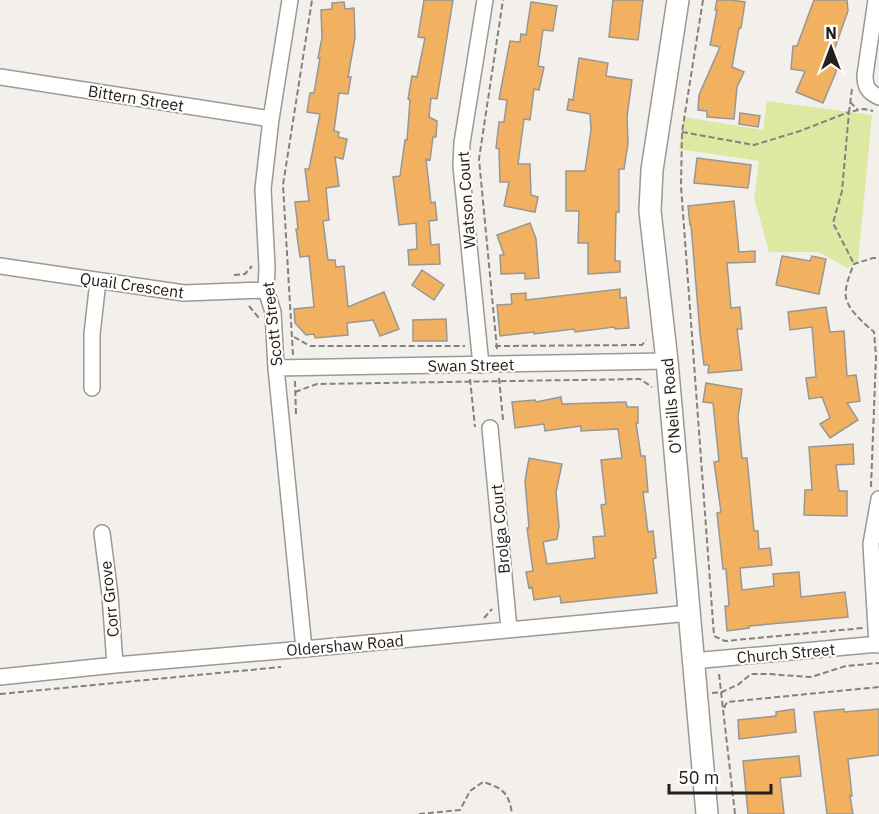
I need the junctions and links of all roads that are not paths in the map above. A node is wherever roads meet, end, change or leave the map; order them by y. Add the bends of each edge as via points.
1 (290, 0) edge
2 (485, 0) edge
3 (678, 0) edge
4 (876, 0) edge
5 (0, 76) edge
6 (879, 97) edge
7 (272, 119) junction
8 (0, 266) edge
9 (98, 281) junction
10 (266, 290) junction
11 (667, 361) junction
12 (481, 365) junction
13 (276, 368) junction
14 (92, 388) dead end
15 (497, 428) road end
16 (874, 495) edge
17 (102, 534) dead end
18 (690, 613) junction
19 (509, 629) junction
20 (878, 645) edge
21 (304, 649) junction
22 (693, 661) junction
23 (115, 665) junction
24 (0, 678) edge
25 (707, 814) edge

1 - 7 street, Scott Street
2 - 12 street, Watson Court via 461,166
3 - 11 street, O'Neills Road via 652,170 650,211
4 - 6 street via 865,84 870,93
5 - 7 street, Bittern Street
7 - 10 street, Scott Street via 263,189
8 - 9 street, Quail Crescent
9 - 10 street, Quail Crescent via 184,293
9 - 14 street via 92,334
10 - 13 street, Scott Street via 273,312
11 - 12 street, Swan Street
11 - 18 street, O'Neills Road
12 - 13 street, Swan Street
13 - 21 street, Scott Street
15 - 19 street, Brolga Court
16 - 20 street via 871,544
17 - 23 street, Corr Grove
18 - 19 street, Oldershaw Road
18 - 22 street, O'Neills Road
19 - 21 street, Oldershaw Road
20 - 22 street, Church Street
21 - 23 street, Oldershaw Road
22 - 25 street, O'Neills Road
23 - 24 street, Oldershaw Road

